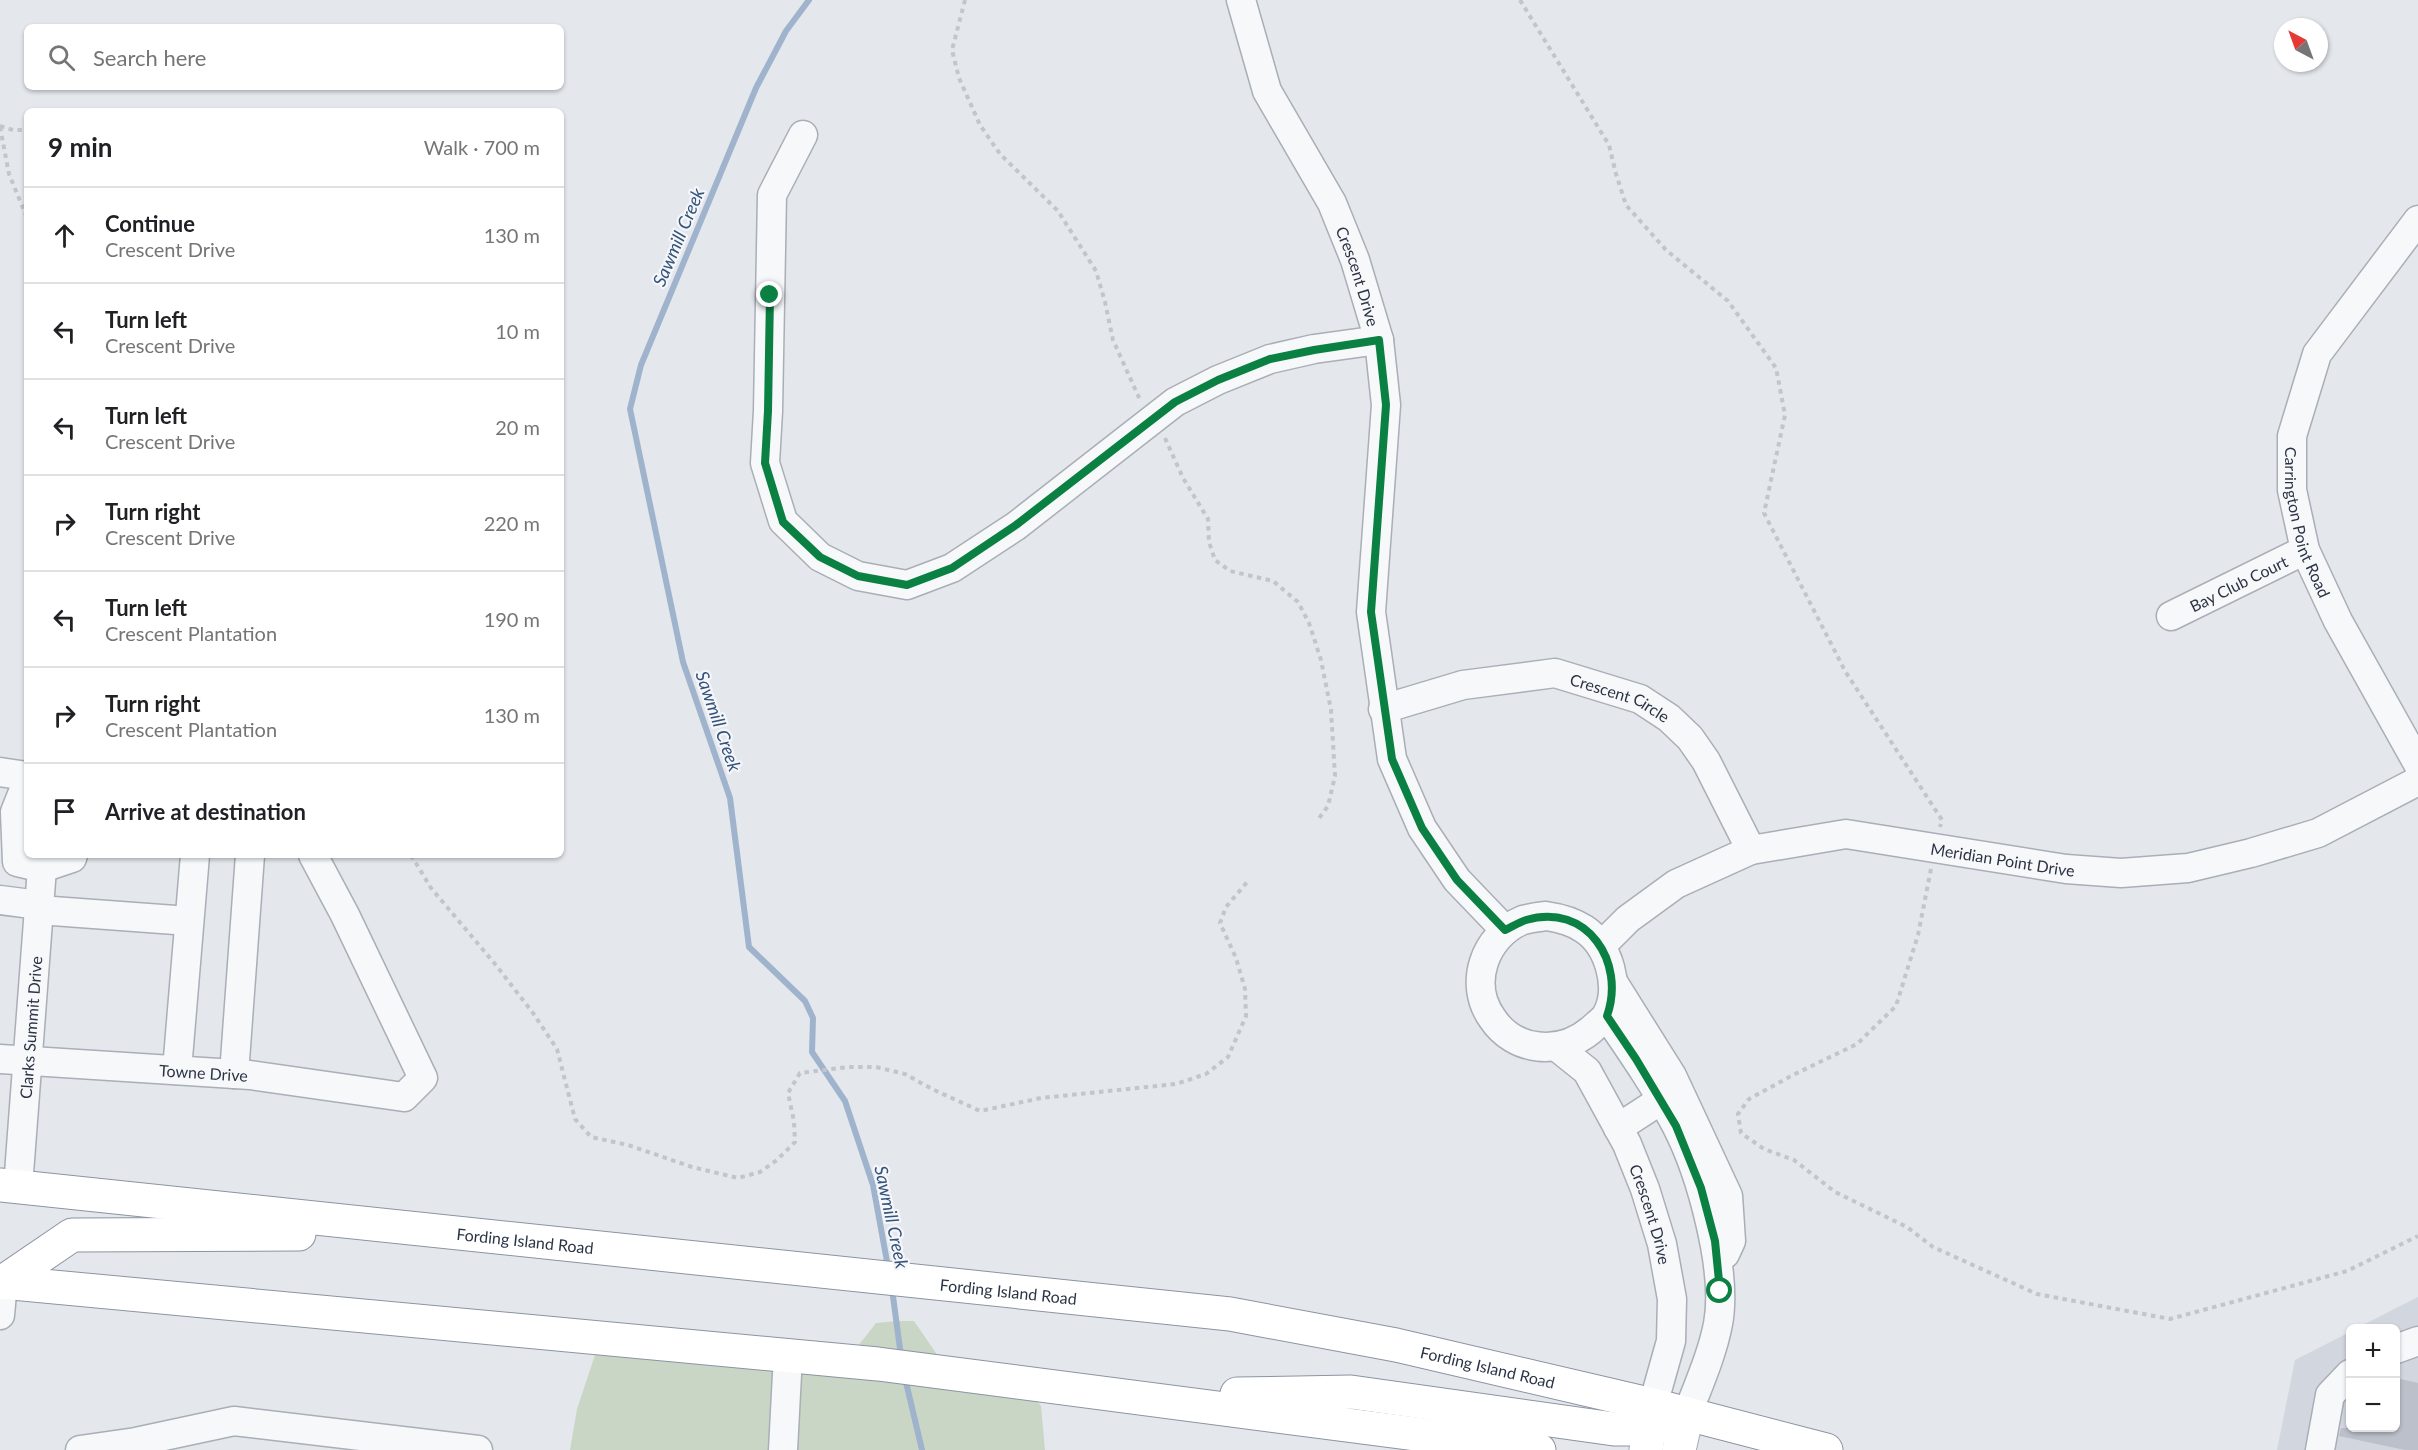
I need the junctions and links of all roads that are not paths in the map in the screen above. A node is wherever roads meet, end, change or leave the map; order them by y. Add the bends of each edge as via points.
1 (1241, 0) edge
2 (803, 135) dead end
3 (2418, 220) edge
4 (1379, 340) junction
5 (2305, 550) junction
6 (2171, 616) dead end
7 (1383, 709) junction
8 (2418, 764) edge
9 (0, 772) edge
10 (24, 776) edge
11 (2418, 781) edge
12 (24, 790) edge
13 (1751, 850) junction
14 (72, 858) edge
15 (195, 858) edge
16 (250, 858) edge
17 (315, 858) edge
18 (42, 868) junction
19 (0, 900) edge
20 (39, 907) junction
21 (189, 921) junction
22 (1505, 930) junction
23 (1601, 946) junction
24 (1613, 982) junction
25 (1607, 1016) junction
26 (1557, 1047) junction
27 (13, 1060) edge
28 (177, 1070) junction
29 (234, 1074) junction
30 (1661, 1100) junction
31 (1618, 1128) junction
32 (6, 1189) edge
33 (466, 1234) junction
34 (1718, 1270) junction
35 (2, 1282) edge
36 (0, 1315) edge
37 (2418, 1341) edge
38 (2400, 1348) edge
39 (788, 1355) junction
40 (2346, 1378) edge
41 (1129, 1397) junction
42 (1687, 1415) junction
43 (1359, 1426) junction
44 (1649, 1428) edge
45 (253, 1432) edge
46 (137, 1446) edge
47 (80, 1450) edge
48 (478, 1450) edge
49 (783, 1450) edge
50 (1436, 1450) edge
51 (1539, 1450) edge
52 (1679, 1450) edge
53 (1826, 1450) edge
54 (2319, 1450) edge

1 - 4 street, Crescent Drive via 1267,91 1332,202 1355,260
2 - 4 street via 772,195 765,463 783,522 820,557 858,576 907,585 952,568 1016,525 1175,402 1270,359
3 - 5 street, Carrington Point Road via 2317,354 2292,436 2292,490
4 - 7 street, Crescent Drive via 1386,405 1371,612
5 - 6 street, Bay Club Court
5 - 8 street, Carrington Point Road via 2338,621
7 - 13 street, Crescent Circle via 1463,686 1555,673 1640,699 1690,738 1706,761
7 - 22 street, Crescent Drive via 1392,759 1422,828 1457,880
9 - 10 street
11 - 13 street, Meridian Point Drive via 2318,833 2188,868 2121,873 2088,870 1846,834
12 - 18 street via 15,812 17,862
13 - 23 street, Meridian Point Drive via 1676,884 1628,919
14 - 18 street
15 - 21 street
16 - 29 street
17 - 29 street, Towne Drive via 423,1078 405,1097
18 - 20 street, Clarks Summit Drive
19 - 20 street
20 - 21 street
20 - 27 street, Clarks Summit Drive
21 - 28 street
22 - 23 street via 1524,920 1545,916 1567,920 1586,930
22 - 26 street via 1490,946 1482,966 1480,988 1485,1009 1498,1027 1515,1040 1536,1047
23 - 24 street
24 - 25 street
24 - 34 street via 1672,1076 1728,1196 1731,1241
25 - 26 street via 1573,1042
25 - 30 street
26 - 31 street, Crescent Drive via 1587,1071
27 - 28 street, Towne Drive
27 - 32 street, Clarks Summit Drive
28 - 29 street, Towne Drive
30 - 31 street
30 - 34 street via 1701,1188
31 - 44 street, Crescent Drive via 1646,1189 1672,1299 1671,1341
32 - 33 main road, Fording Island Road
33 - 35 main road via 72,1235
33 - 44 main road, Fording Island Road via 1230,1314 1396,1345
34 - 42 street via 1718,1324
35 - 36 street
35 - 39 main road
37 - 38 street
39 - 41 main road
39 - 49 street
40 - 54 street via 2330,1395
41 - 43 main road
41 - 44 main road via 1351,1392 1614,1429
42 - 44 main road, Fording Island Road
42 - 52 main road
42 - 53 main road, Fording Island Road
43 - 50 main road
43 - 51 main road
45 - 46 street
45 - 48 street
46 - 47 street

